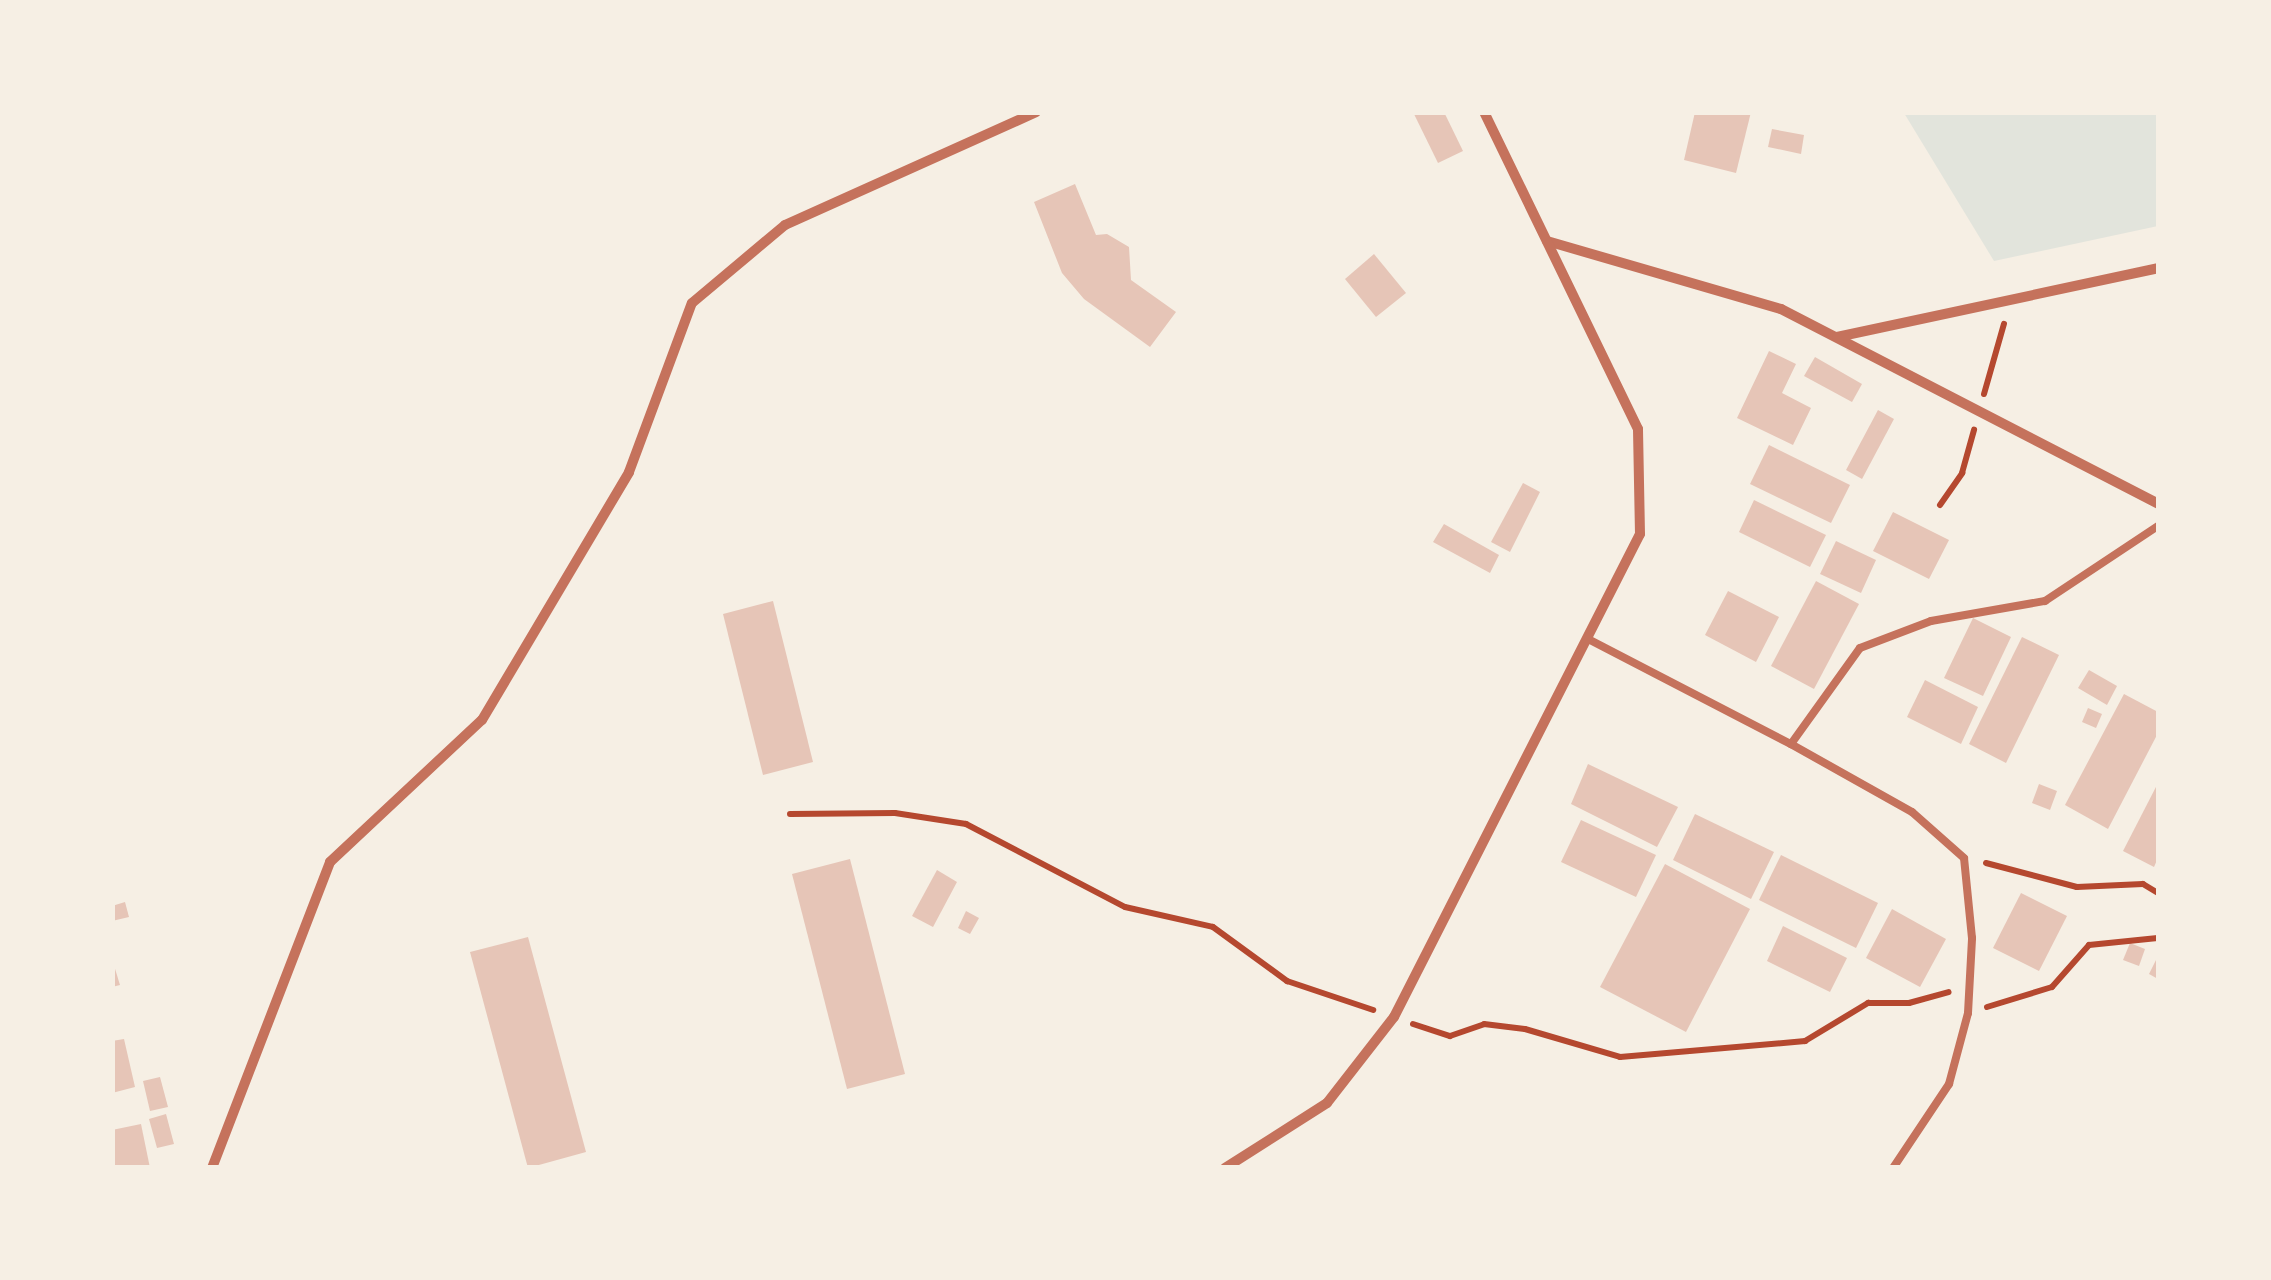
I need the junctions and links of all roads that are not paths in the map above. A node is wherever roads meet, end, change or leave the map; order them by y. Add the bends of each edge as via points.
1 (1036, 112) edge
2 (1484, 112) edge
3 (1547, 242) junction
4 (2158, 268) edge
5 (1836, 337) junction
6 (2158, 504) edge
7 (2158, 526) edge
8 (1590, 640) junction
9 (1791, 744) junction
10 (212, 1168) edge
11 (1225, 1168) edge
12 (1894, 1168) edge

1 - 10 street via 785,225 692,303 629,472 482,720 330,862
2 - 3 street
3 - 5 street via 1781,309
3 - 8 street via 1638,429 1640,534
4 - 5 street
5 - 6 street
7 - 9 lane via 2044,601 1931,621 1860,648
8 - 9 lane
8 - 11 street via 1394,1017 1327,1103
9 - 12 lane via 1912,812 1964,858 1972,938 1968,1013 1949,1084

